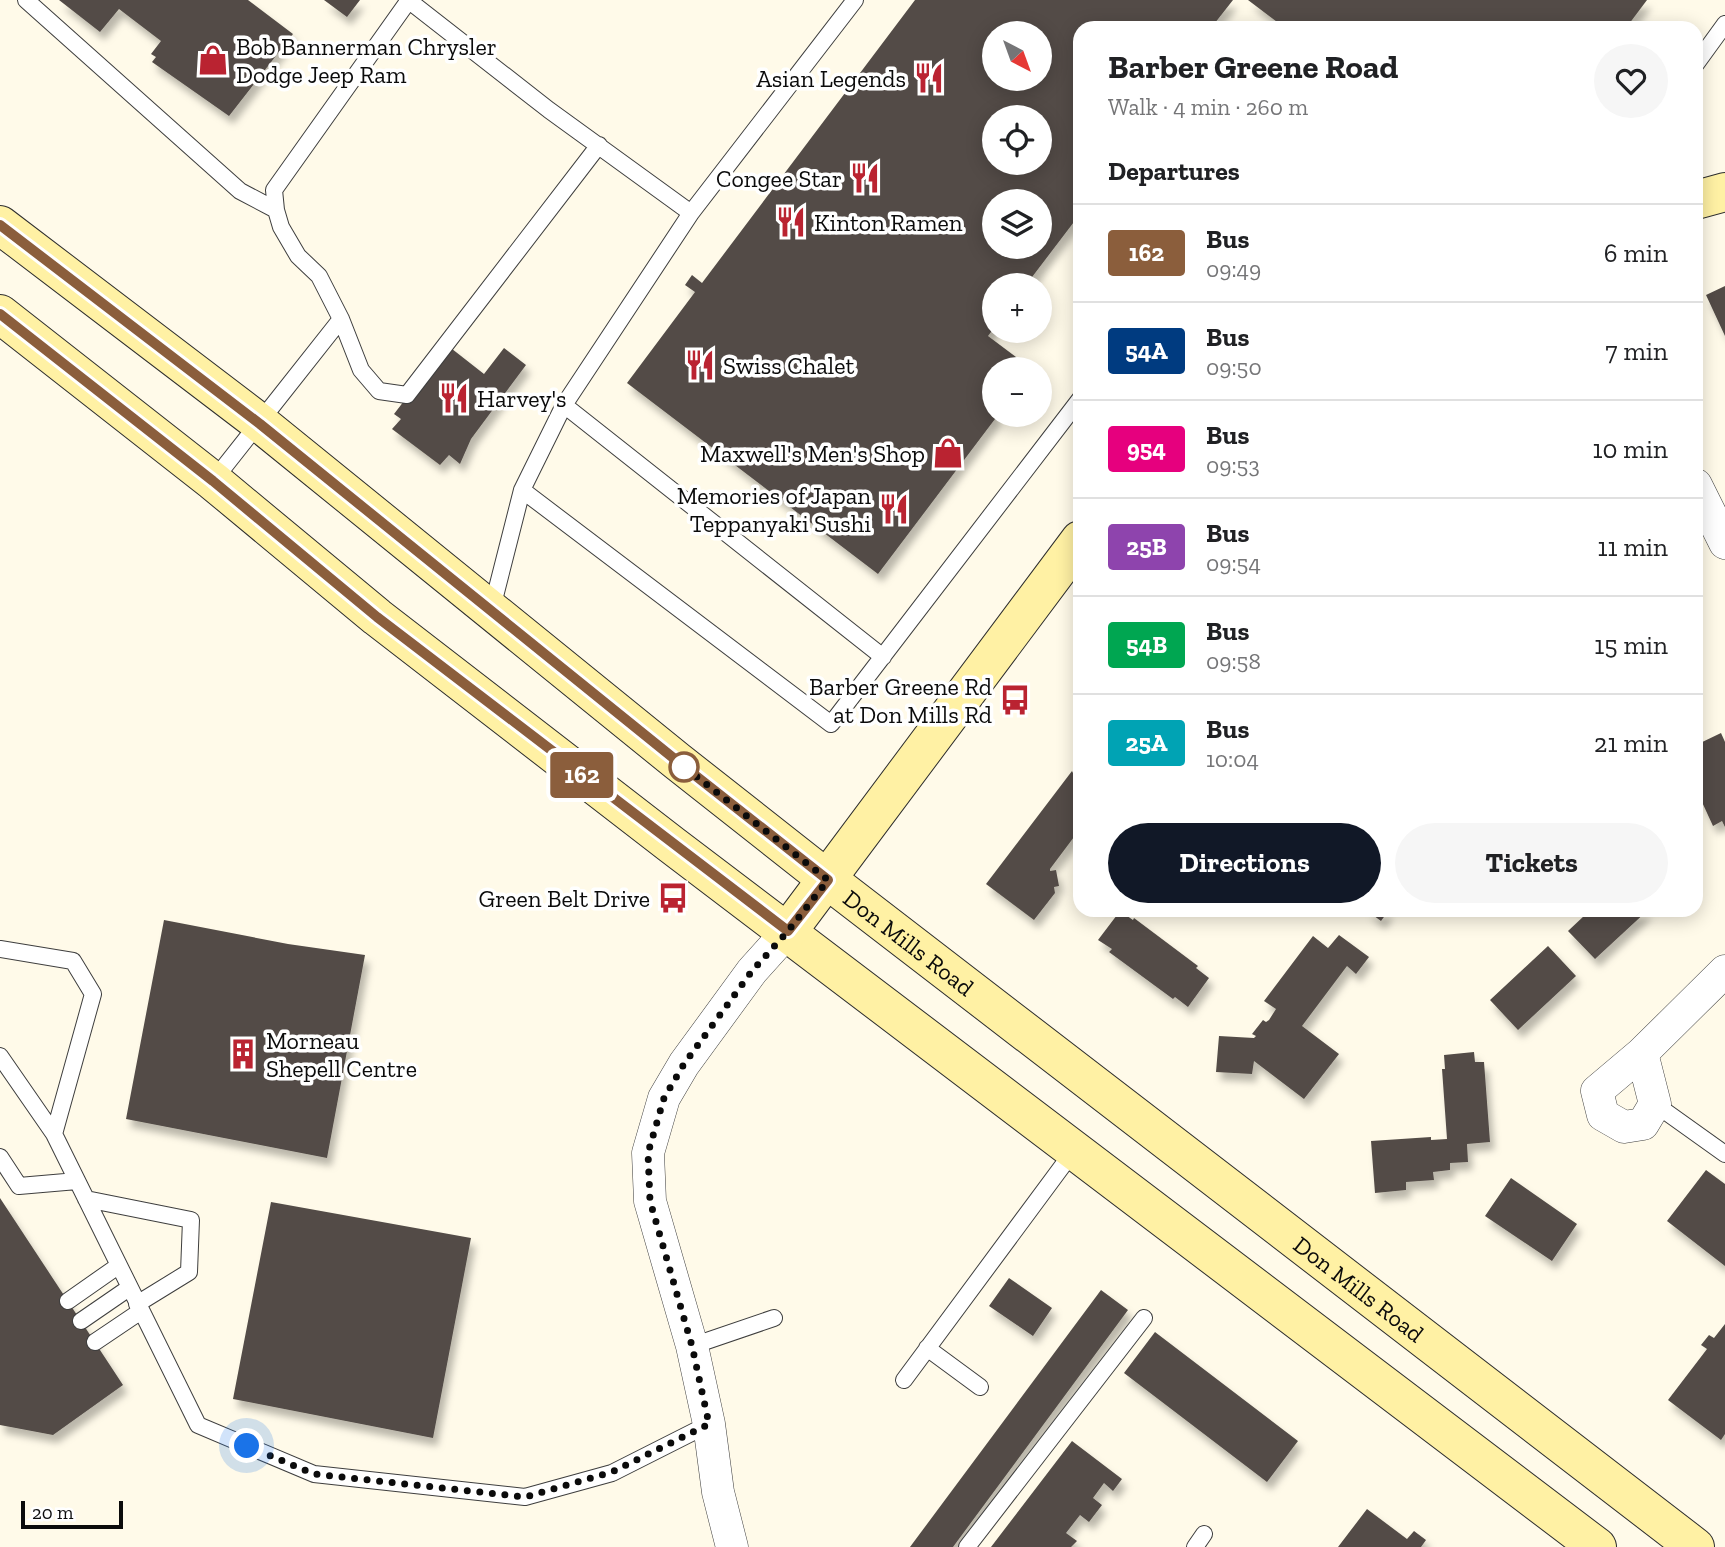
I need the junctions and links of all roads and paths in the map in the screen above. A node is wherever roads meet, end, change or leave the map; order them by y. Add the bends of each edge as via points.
1 (26, 0) edge
2 (408, 0) edge
3 (855, 0) edge
4 (1725, 24) edge
5 (1703, 54) edge
6 (599, 145) junction
7 (1725, 192) edge
8 (1703, 198) edge
9 (276, 211) junction
10 (691, 214) junction
11 (3, 230) edge
12 (0, 314) edge
13 (341, 319) junction
14 (564, 405) junction
15 (1073, 408) edge
16 (260, 424) junction
17 (213, 481) junction
18 (522, 490) junction
19 (1703, 501) edge
20 (1725, 543) edge
21 (1073, 549) edge
22 (491, 611) junction
23 (883, 657) junction
24 (828, 880) junction
25 (788, 931) junction
26 (0, 949) edge
27 (1725, 971) edge
28 (1642, 1053) junction
29 (0, 1056) edge
30 (1655, 1104) junction
31 (54, 1134) junction
32 (1075, 1149) junction
33 (1725, 1154) edge
34 (0, 1157) edge
35 (77, 1181) junction
36 (86, 1199) junction
37 (118, 1266) junction
38 (129, 1289) junction
39 (68, 1301) dead end
40 (139, 1307) junction
41 (774, 1318) dead end
42 (1144, 1318) dead end
43 (81, 1321) dead end
44 (95, 1342) dead end
45 (692, 1346) junction
46 (928, 1348) junction
47 (904, 1380) dead end
48 (980, 1387) dead end
49 (709, 1424) junction
50 (732, 1547) edge
51 (968, 1547) edge
52 (1597, 1547) edge
53 (1695, 1547) edge

1 - 9 lane via 240,191
2 - 6 lane
2 - 9 lane via 274,190
3 - 10 lane
4 - 5 lane
6 - 10 lane
6 - 13 lane via 407,395 379,391 361,370
7 - 8 main road
9 - 13 lane via 298,256 319,276
10 - 14 lane
11 - 16 main road, Don Mills Road
12 - 17 main road
13 - 16 lane
14 - 18 lane
14 - 23 lane
15 - 23 lane
16 - 17 lane
16 - 22 main road, Don Mills Road
17 - 25 main road via 377,617
18 - 22 lane
18 - 23 lane via 831,724
19 - 20 street
21 - 24 main road
22 - 24 main road, Don Mills Road
24 - 25 main road
24 - 53 main road, Don Mills Road
25 - 32 main road
25 - 45 street via 752,971 684,1064 664,1098 648,1153 650,1201
26 - 31 lane via 73,961 93,994
27 - 28 street
28 - 30 street
28 - 30 street via 1597,1091 1604,1115 1624,1127 1643,1124
29 - 31 lane
30 - 33 lane
31 - 35 lane
32 - 46 lane
32 - 52 main road
34 - 35 lane via 19,1186
35 - 36 lane
36 - 37 lane
36 - 40 lane via 191,1220 189,1272
37 - 38 lane
37 - 39 lane
38 - 40 lane
38 - 43 lane
40 - 44 lane
40 - 49 lane via 198,1425 314,1474 525,1497 612,1472
41 - 45 lane
42 - 51 lane
45 - 49 street
46 - 47 lane
46 - 48 lane
49 - 50 street via 718,1492

